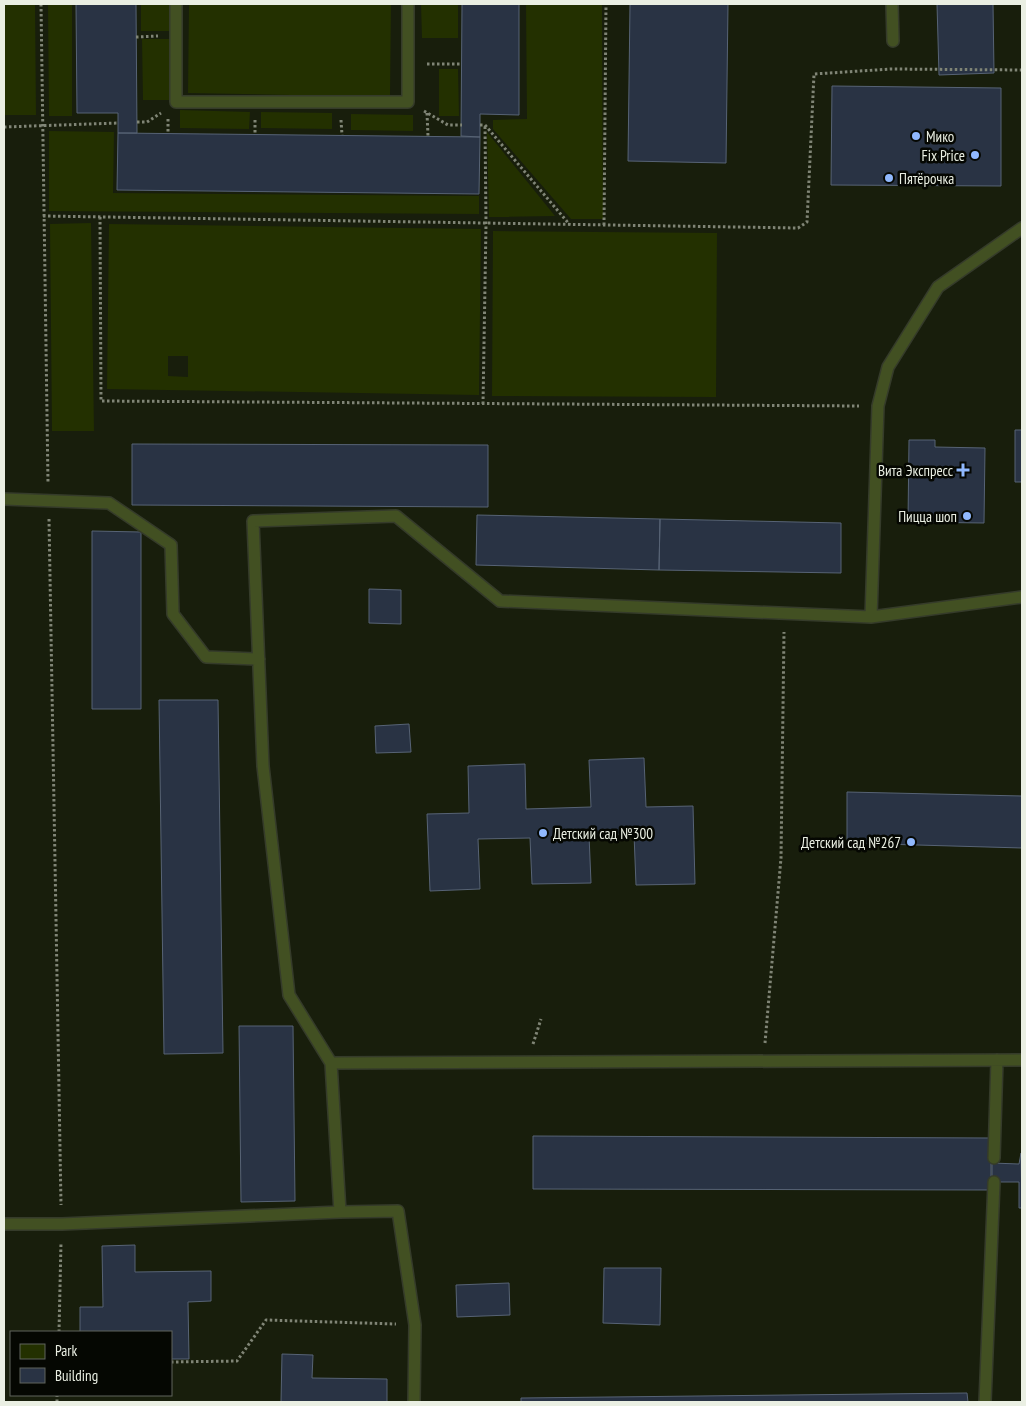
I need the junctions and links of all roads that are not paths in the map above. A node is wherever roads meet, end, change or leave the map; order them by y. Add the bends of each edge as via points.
1 (176, 4) edge
2 (408, 4) edge
3 (892, 4) edge
4 (893, 42) dead end
5 (1022, 228) edge
6 (4, 499) edge
7 (1022, 597) edge
8 (871, 617) junction
9 (259, 659) junction
10 (997, 1060) junction
11 (1022, 1060) edge
12 (331, 1063) junction
13 (994, 1158) dead end
14 (994, 1182) dead end
15 (340, 1212) junction
16 (4, 1224) edge
17 (414, 1402) edge
18 (985, 1402) edge

1 - 2 lane via 176,102 408,102
3 - 4 lane
5 - 8 lane via 938,288 888,367 878,406
6 - 9 lane via 110,503 171,545 173,614 206,657
7 - 8 lane
8 - 9 lane via 500,601 396,516 254,521
9 - 12 lane via 263,766 289,995
10 - 11 lane
10 - 12 lane
10 - 13 lane
12 - 15 lane
14 - 18 lane
15 - 16 lane
15 - 17 lane via 398,1211 415,1325

